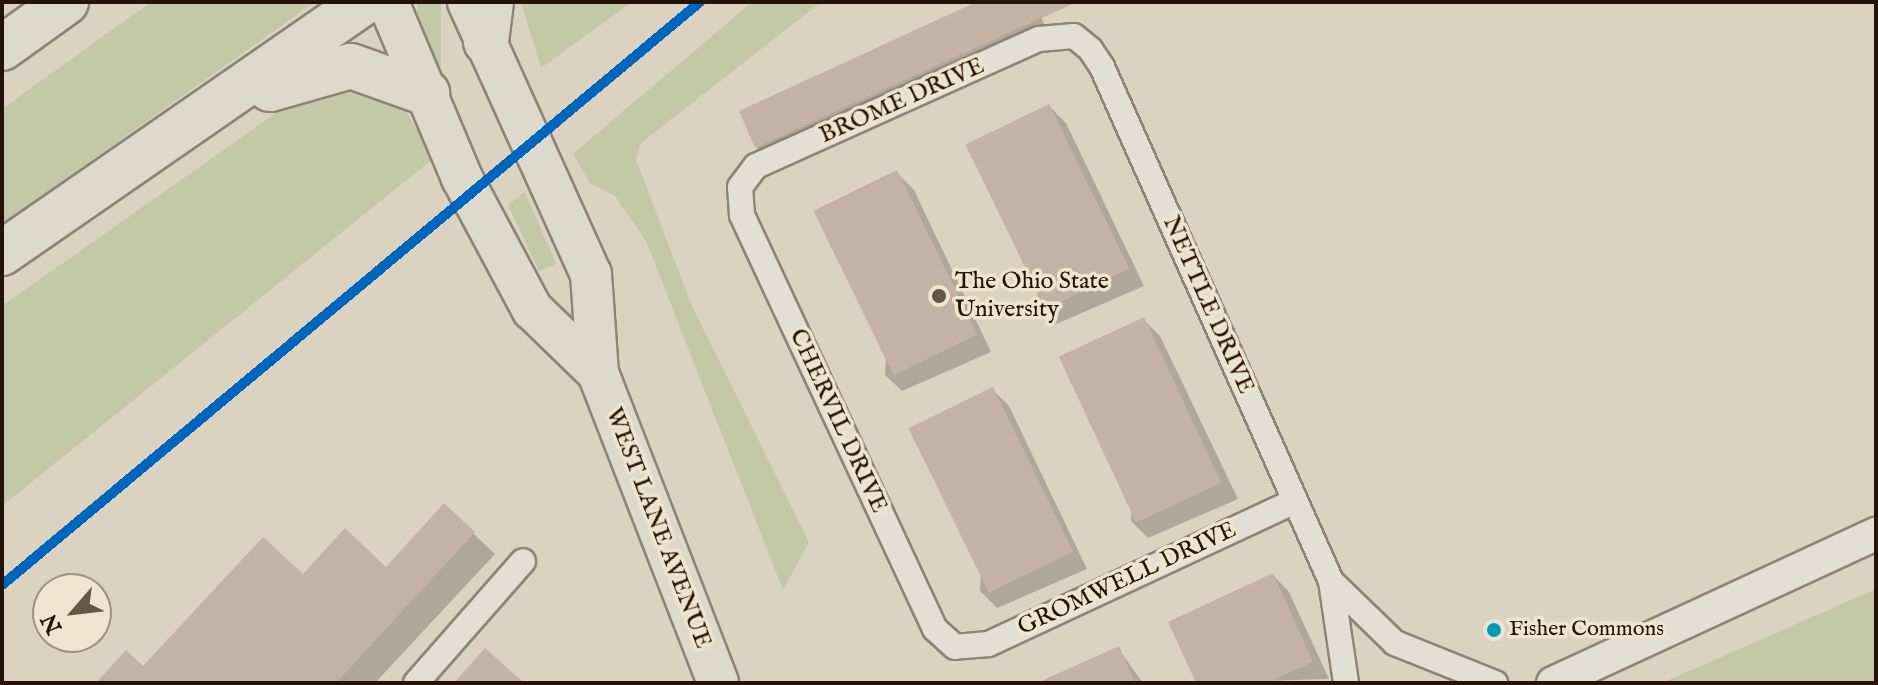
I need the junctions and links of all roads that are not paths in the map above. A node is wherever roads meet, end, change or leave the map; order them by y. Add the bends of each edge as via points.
1 (66, 2) edge
2 (365, 2) edge
3 (388, 2) edge
4 (468, 2) edge
5 (489, 22) edge
6 (1074, 36) joint
7 (2, 48) edge
8 (427, 93) junction
9 (191, 124) junction
10 (740, 187) joint
11 (2, 253) edge
12 (598, 373) junction
13 (1295, 501) junction
14 (1876, 534) edge
15 (523, 561) dead end
16 (1331, 581) junction
17 (955, 647) joint
18 (416, 683) edge
19 (718, 683) edge
20 (1346, 683) edge
21 (1495, 683) edge
22 (1553, 683) edge

1 - 7 highway
2 - 9 highway
3 - 8 main road, WEST LANE AVENUE
4 - 5 main road, WEST LANE AVENUE
5 - 12 main road, WEST LANE AVENUE via 591,274
6 - 10 street, BROME DRIVE via 1039,39 756,166
6 - 13 street, NETTLE DRIVE via 1102,67
8 - 9 highway via 383,72 324,69
8 - 12 main road, WEST LANE AVENUE via 532,309
9 - 11 highway
10 - 17 street, CHERVIL DRIVE via 742,215 935,629
12 - 19 main road, WEST LANE AVENUE
13 - 16 street, NETTLE DRIVE
13 - 17 street, GROMWELL DRIVE via 988,644
14 - 22 street
15 - 18 street
16 - 20 street, NETTLE DRIVE
16 - 21 street, NETTLE DRIVE via 1395,643

